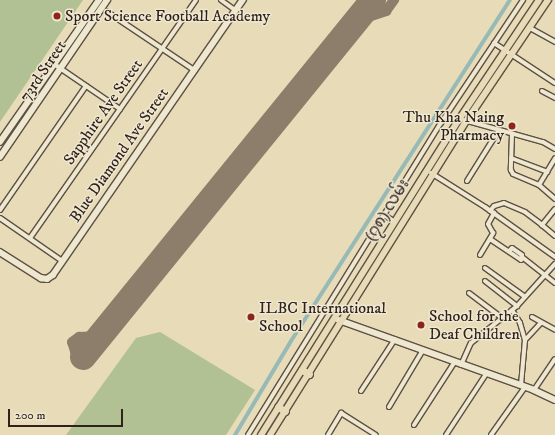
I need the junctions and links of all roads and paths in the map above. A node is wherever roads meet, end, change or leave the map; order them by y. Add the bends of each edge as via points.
1 (99, 0) edge
2 (107, 0) edge
3 (196, 0) edge
4 (221, 0) edge
5 (243, 0) edge
6 (523, 0) edge
7 (539, 0) edge
8 (548, 0) edge
9 (235, 10) junction
10 (106, 11) dead end
11 (530, 28) junction
12 (555, 42) edge
13 (494, 43) junction
14 (162, 49) junction
15 (505, 51) junction
16 (511, 55) junction
17 (54, 64) junction
18 (61, 68) junction
19 (194, 70) junction
20 (555, 83) edge
21 (86, 86) junction
22 (542, 91) dead end
23 (555, 98) edge
24 (120, 110) junction
25 (460, 118) junction
26 (467, 120) junction
27 (499, 130) junction
28 (512, 134) junction
29 (0, 142) edge
30 (555, 149) edge
31 (0, 157) edge
32 (511, 158) junction
33 (555, 158) edge
34 (427, 170) junction
35 (547, 172) junction
36 (434, 175) junction
37 (467, 181) dead end
38 (539, 185) junction
39 (555, 199) edge
40 (555, 209) edge
41 (0, 210) edge
42 (492, 212) junction
43 (384, 215) junction
44 (0, 218) edge
45 (395, 222) junction
46 (542, 225) junction
47 (555, 236) edge
48 (30, 238) junction
49 (490, 239) junction
50 (0, 252) edge
51 (480, 255) dead end
52 (555, 257) edge
53 (62, 261) junction
54 (555, 264) edge
55 (485, 268) dead end
56 (545, 273) junction
57 (485, 281) dead end
58 (555, 283) edge
59 (469, 294) dead end
60 (525, 297) junction
61 (517, 306) junction
62 (512, 310) junction
63 (500, 317) junction
64 (532, 317) dead end
65 (335, 320) junction
66 (343, 321) junction
67 (541, 323) junction
68 (555, 330) edge
69 (395, 339) junction
70 (525, 340) junction
71 (423, 350) junction
72 (555, 359) edge
73 (454, 363) junction
74 (461, 365) junction
75 (302, 370) junction
76 (309, 374) junction
77 (486, 374) junction
78 (523, 386) junction
79 (534, 390) junction
80 (361, 391) dead end
81 (555, 400) edge
82 (389, 407) dead end
83 (282, 409) junction
84 (414, 426) dead end
85 (248, 435) edge
86 (260, 435) edge
87 (270, 435) edge
88 (328, 435) edge
89 (376, 435) edge
90 (446, 435) edge
91 (491, 435) edge

1 - 17 street
2 - 18 street, 73rd Street
3 - 14 street, Sapphire Ave Street
4 - 9 street
5 - 9 street, Blue Diamond Ave Street
6 - 13 street
7 - 15 main road, (၇၈) လမ်း
8 - 11 main road, (၇၈) လမ်း
9 - 19 street, Blue Diamond Ave Street
10 - 14 street
11 - 12 street
11 - 16 main road, (၇၈) လမ်း
13 - 15 street
13 - 43 street
14 - 19 street
14 - 24 street, Sapphire Ave Street
15 - 16 street
15 - 25 main road, (၇၈) လမ်း
16 - 20 street
16 - 26 main road, (၇၈) လမ်း
17 - 18 street
17 - 29 street
18 - 21 street
18 - 31 street, 73rd Street
19 - 53 street, Blue Diamond Ave Street
21 - 24 street
21 - 41 street
22 - 23 street
24 - 48 street, Sapphire Ave Street
25 - 26 street
25 - 34 main road, (၇၈) လမ်း
26 - 27 street
26 - 36 main road, (၇၈) လမ်း
27 - 28 street
27 - 37 street
28 - 30 street via 543,142
28 - 32 street
32 - 35 street
32 - 38 street via 513,174
33 - 35 street
34 - 36 street
34 - 45 main road, (၇၈) လမ်း
35 - 38 street
36 - 42 street
36 - 66 main road, (၇၈) လမ်း
38 - 39 street
40 - 46 street
42 - 46 street via 494,206 504,203 525,212
42 - 49 street via 488,224 493,231
42 - 52 street
43 - 45 street
43 - 85 street
44 - 48 street
45 - 65 main road, (၇၈) လမ်း
46 - 47 street
48 - 53 street
49 - 51 street
49 - 56 street via 519,260 522,257
50 - 53 street, Blue Diamond Ave Street via 41,278 47,279 53,275
54 - 56 street
55 - 60 street
56 - 58 street
56 - 60 street
57 - 61 street
59 - 63 street
60 - 61 street
61 - 62 street
62 - 63 street
62 - 70 street via 520,323
63 - 74 street via 471,343
64 - 67 street
65 - 66 street
65 - 75 main road, (၇၈) လမ်း
66 - 69 street
66 - 76 main road, (၇၈) လမ်း
67 - 68 street
67 - 70 street
69 - 71 street
69 - 80 street
70 - 78 street
71 - 73 street
71 - 82 street
72 - 79 street
73 - 74 street
73 - 84 street
74 - 77 street
75 - 76 highway
75 - 83 main road, (၇၈) လမ်း
76 - 83 main road, (၇၈) လမ်း
77 - 78 street
77 - 90 street
78 - 79 street
78 - 91 street
79 - 81 street
83 - 86 main road, (၇၈) လမ်း
83 - 87 main road, (၇၈) လမ်း
88 - 89 street via 341,413

